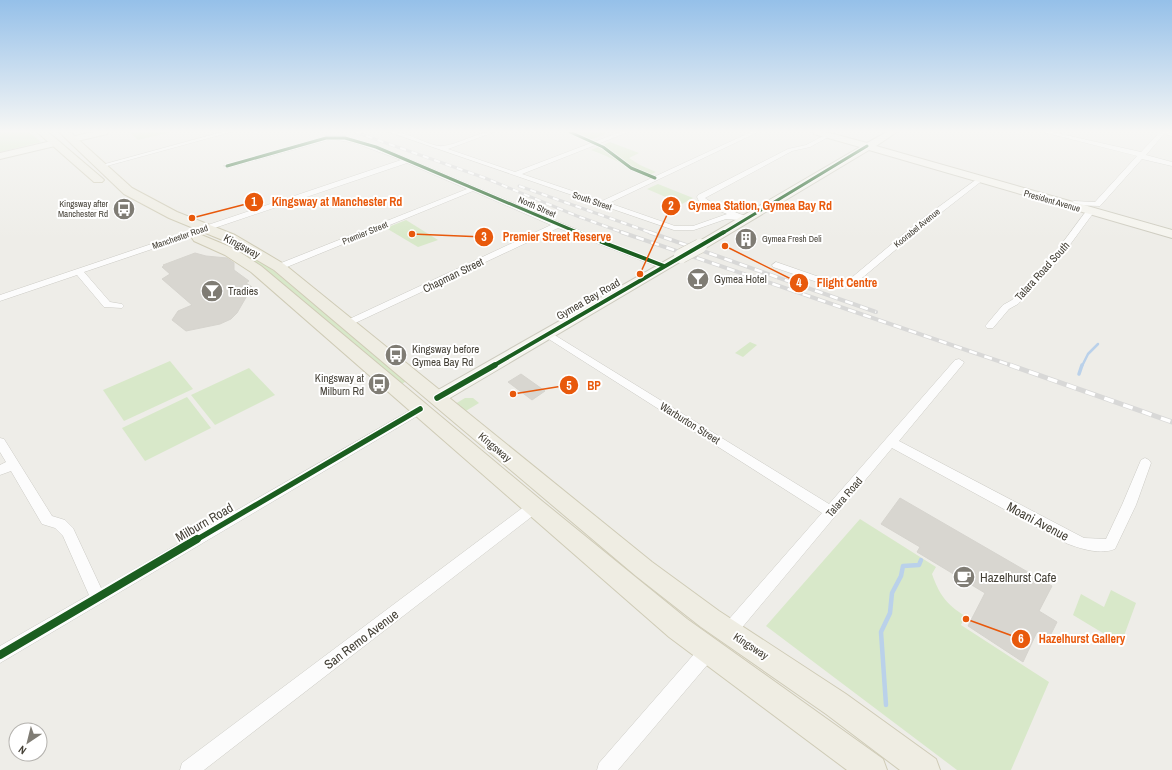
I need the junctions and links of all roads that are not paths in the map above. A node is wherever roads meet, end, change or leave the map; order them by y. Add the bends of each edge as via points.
1 (90, 168) edge
2 (103, 168) edge
3 (384, 168) edge
4 (422, 168) edge
5 (497, 168) edge
6 (531, 168) edge
7 (678, 168) edge
8 (756, 168) edge
9 (832, 168) edge
10 (947, 168) edge
11 (1130, 168) edge
12 (515, 174) junction
13 (981, 178) junction
14 (473, 189) junction
15 (1029, 190) junction
16 (601, 204) junction
17 (1097, 209) junction
18 (732, 215) junction
19 (747, 219) junction
20 (558, 225) junction
21 (206, 228) junction
22 (1172, 233) edge
23 (189, 234) junction
24 (776, 265) dead end
25 (664, 266) junction
26 (279, 267) junction
27 (78, 271) junction
28 (0, 297) edge
29 (118, 306) dead end
30 (348, 323) junction
31 (990, 326) dead end
32 (548, 334) junction
33 (959, 362) dead end
34 (428, 403) junction
35 (0, 442) edge
36 (891, 442) junction
37 (1145, 463) dead end
38 (14, 464) junction
39 (0, 470) edge
40 (534, 507) junction
41 (831, 512) junction
42 (98, 598) junction
43 (729, 631) junction
44 (708, 651) junction
45 (0, 654) edge
46 (189, 770) edge
47 (606, 770) edge
48 (872, 770) edge
49 (925, 770) edge

1 - 23 main road, Kingsway via 126,204
2 - 21 main road, Kingsway via 128,191 144,201
3 - 21 street, Manchester Road
4 - 14 street, North Street
5 - 12 street, South Street
6 - 12 street
7 - 16 street
8 - 18 street via 701,197 703,201 729,211
9 - 19 street, Gymea Bay Road
10 - 13 street, President Avenue
11 - 17 street, Talara Road South
12 - 16 street, South Street
13 - 15 street, President Avenue
13 - 17 street, President Avenue
13 - 24 street, Koorabel Avenue via 921,224 854,281 858,286 856,288 823,281
14 - 20 street, North Street
14 - 26 street, Premier Street
15 - 17 street, President Avenue
15 - 17 street via 1088,209
16 - 18 street, South Street via 681,229 694,229 713,218
17 - 22 street, President Avenue
17 - 31 street, Talara Road South via 1055,259
18 - 19 street, South Street
19 - 25 street, Gymea Bay Road, bridge
20 - 25 street, North Street
20 - 30 street, Chapman Street
21 - 23 street, Manchester Road
21 - 26 main road, Kingsway via 245,245
23 - 27 street, Manchester Road
23 - 34 main road, Kingsway via 230,252 256,269
25 - 32 street, Gymea Bay Road
26 - 30 main road, Kingsway
27 - 28 street, Manchester Road
27 - 29 street via 107,305
30 - 34 main road, Kingsway
32 - 34 street, Gymea Bay Road
32 - 41 street, Warburton Street
33 - 36 street, Talara Road
34 - 40 main road, Kingsway
34 - 42 street, Milburn Road
34 - 43 main road, Kingsway
35 - 38 street
36 - 37 street, Moani Avenue via 1073,540 1097,546 1110,545
36 - 41 street, Talara Road
38 - 39 street
38 - 42 street via 47,520 60,524 68,532
40 - 44 main road, Kingsway
40 - 46 street, San Remo Avenue
41 - 43 street, Talara Road
42 - 45 street, Milburn Road
43 - 49 main road, Kingsway via 836,704
44 - 47 street
44 - 48 main road, Kingsway

